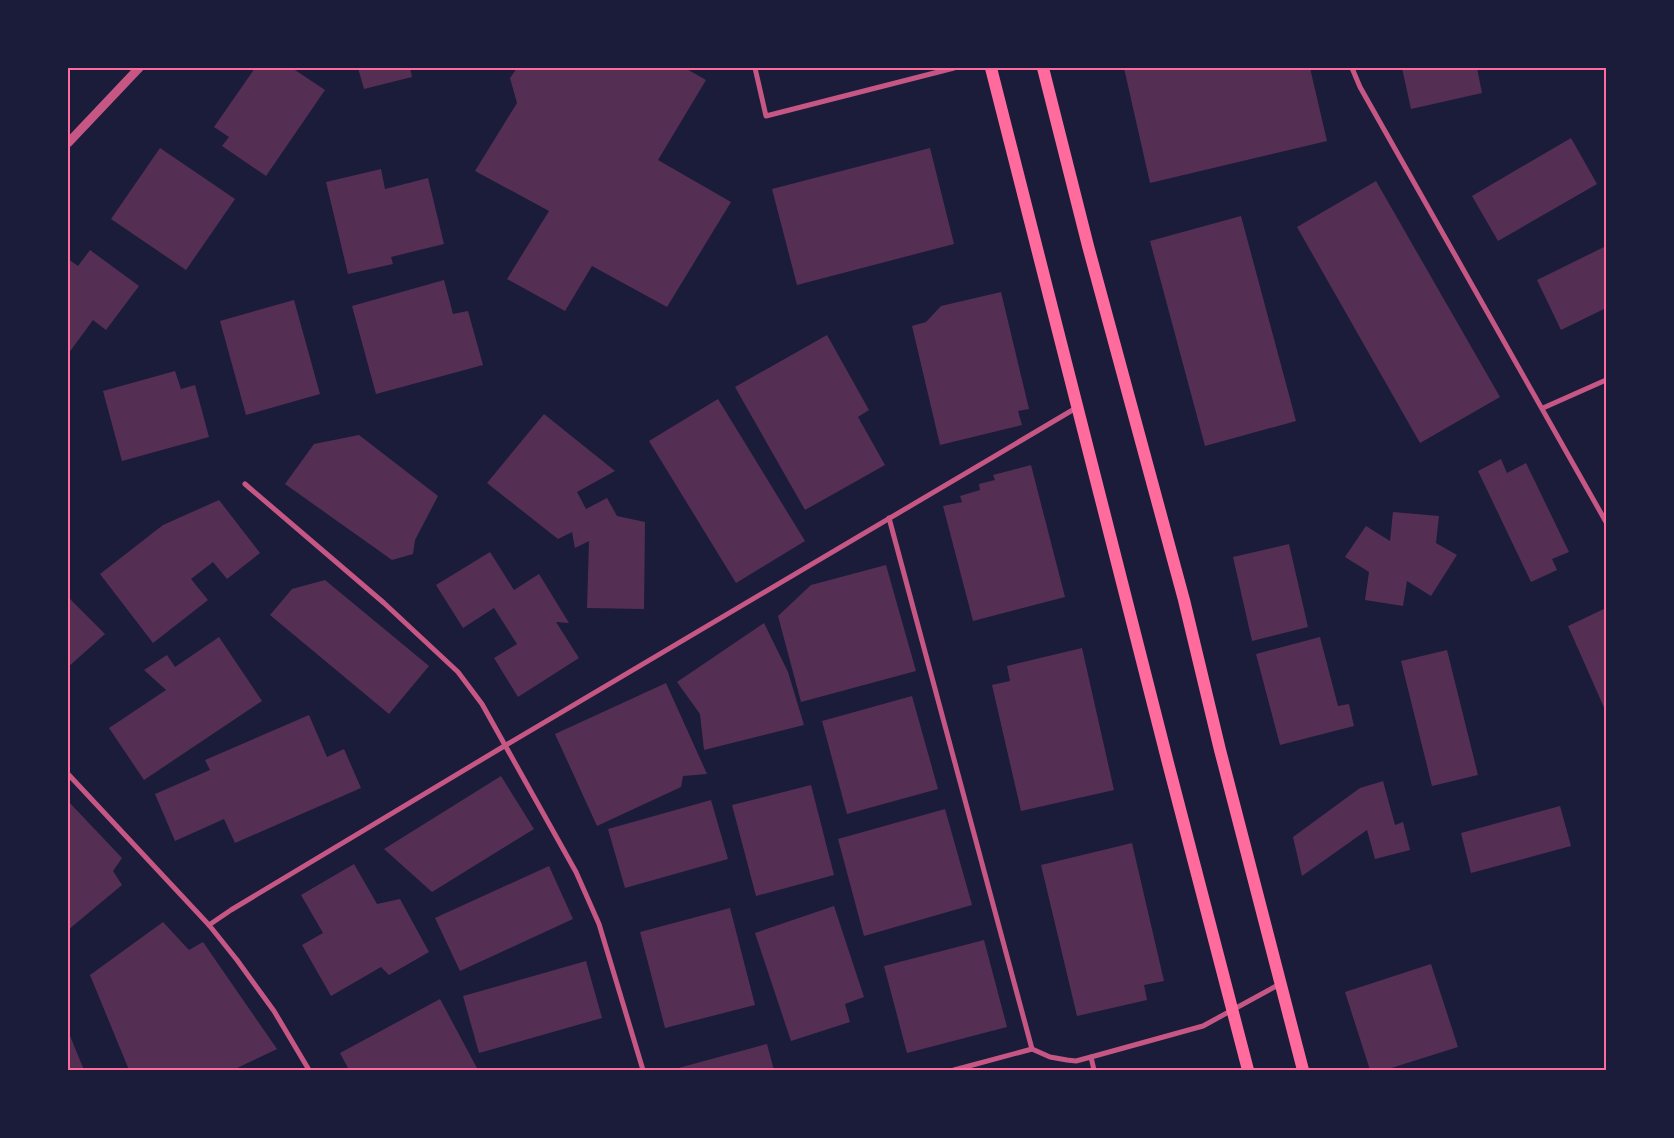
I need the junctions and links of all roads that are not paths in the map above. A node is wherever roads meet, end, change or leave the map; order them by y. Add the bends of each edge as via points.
1 (139, 68) edge
2 (755, 68) edge
3 (954, 68) edge
4 (991, 68) edge
5 (1043, 68) edge
6 (1352, 68) edge
7 (68, 143) edge
8 (1606, 380) edge
9 (1077, 407) junction
10 (1544, 408) junction
11 (244, 484) dead end
12 (890, 518) junction
13 (1606, 522) edge
14 (506, 745) junction
15 (68, 774) edge
16 (209, 925) junction
17 (1280, 984) junction
18 (1232, 1011) junction
19 (1032, 1049) junction
20 (1091, 1057) junction
21 (309, 1070) edge
22 (643, 1070) edge
23 (954, 1070) edge
24 (1094, 1070) edge
25 (1248, 1070) edge
26 (1303, 1070) edge

1 - 7 street
2 - 3 street via 766,116
4 - 9 main road
5 - 17 main road via 1184,600
6 - 10 street
8 - 10 street
9 - 12 street
9 - 18 main road
10 - 13 street
11 - 14 street via 384,603 458,672
12 - 14 street
12 - 19 street
14 - 16 street
14 - 22 street via 576,872 599,924
15 - 16 street
16 - 21 street via 274,1011
17 - 18 street
17 - 26 main road
18 - 20 street via 1203,1026
18 - 25 main road
19 - 20 street via 1067,1060
19 - 23 street
20 - 24 street

